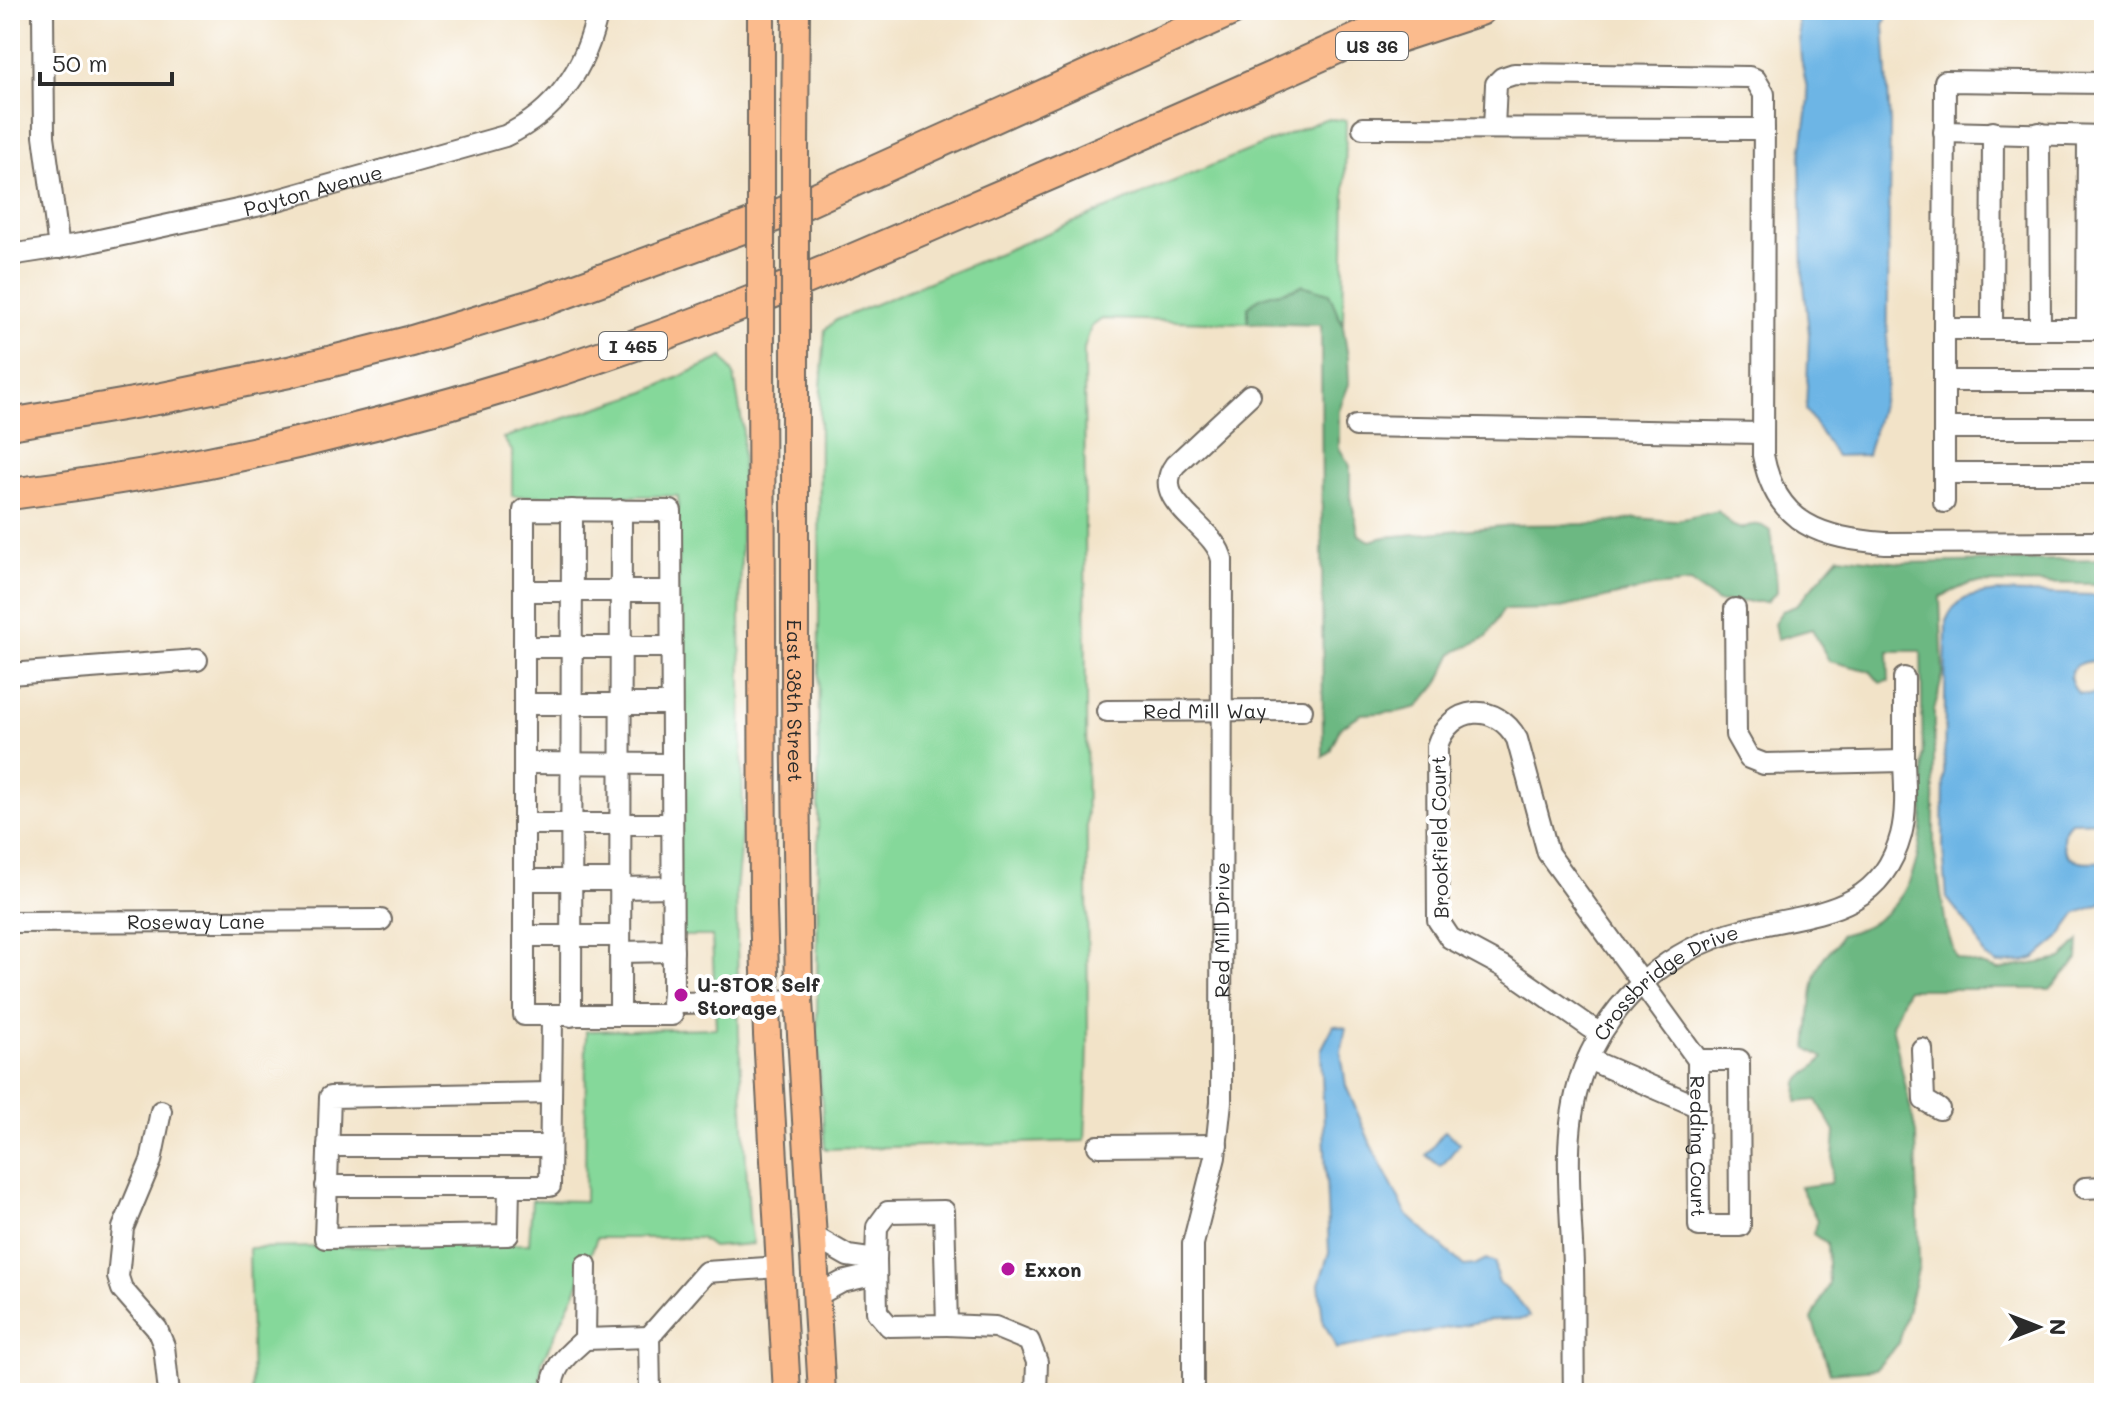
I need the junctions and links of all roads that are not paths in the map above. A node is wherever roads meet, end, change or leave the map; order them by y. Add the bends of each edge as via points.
1 (43, 10) edge
2 (598, 10) edge
3 (761, 10) edge
4 (796, 10) edge
5 (1232, 10) edge
6 (1422, 10) edge
7 (1480, 10) edge
8 (1264, 81) junction
9 (2104, 83) edge
10 (1363, 128) dead end
11 (1494, 128) junction
12 (1764, 129) junction
13 (1944, 132) junction
14 (1993, 132) junction
15 (2039, 133) junction
16 (2096, 136) edge
17 (59, 248) junction
18 (10, 255) edge
19 (1944, 329) junction
20 (1992, 329) junction
21 (2040, 329) junction
22 (2096, 329) edge
23 (1944, 381) junction
24 (2104, 381) edge
25 (1250, 395) dead end
26 (10, 424) edge
27 (1356, 426) dead end
28 (1944, 428) junction
29 (2104, 428) edge
30 (1762, 433) junction
31 (1944, 473) junction
32 (2104, 473) edge
33 (10, 494) edge
34 (1944, 502) dead end
35 (572, 510) junction
36 (621, 510) junction
37 (2104, 542) edge
38 (524, 591) junction
39 (572, 591) junction
40 (621, 591) junction
41 (671, 591) junction
42 (1735, 609) dead end
43 (524, 647) junction
44 (572, 647) junction
45 (621, 647) junction
46 (671, 647) junction
47 (197, 660) dead end
48 (10, 674) edge
49 (1904, 678) dead end
50 (524, 704) junction
51 (572, 704) junction
52 (620, 704) junction
53 (671, 704) junction
54 (1220, 710) junction
55 (1302, 710) dead end
56 (1107, 711) dead end
57 (1904, 761) junction
58 (524, 763) junction
59 (572, 763) junction
60 (620, 764) junction
61 (672, 764) junction
62 (524, 824) junction
63 (572, 824) junction
64 (620, 824) junction
65 (672, 824) junction
66 (524, 880) junction
67 (572, 880) junction
68 (620, 884) junction
69 (672, 887) junction
70 (381, 920) dead end
71 (10, 922) edge
72 (524, 936) junction
73 (572, 936) junction
74 (620, 944) junction
75 (673, 951) junction
76 (1641, 983) junction
77 (799, 1000) junction
78 (766, 1001) junction
79 (675, 1004) junction
80 (620, 1015) junction
81 (562, 1016) junction
82 (1600, 1034) junction
83 (1922, 1049) dead end
84 (1588, 1059) junction
85 (1698, 1060) junction
86 (551, 1093) junction
87 (1699, 1107) junction
88 (1939, 1109) dead end
89 (161, 1111) dead end
90 (1217, 1145) junction
91 (328, 1146) junction
92 (550, 1146) junction
93 (1098, 1146) dead end
94 (326, 1186) junction
95 (509, 1186) junction
96 (813, 1236) junction
97 (586, 1265) dead end
98 (779, 1267) junction
99 (876, 1267) junction
100 (816, 1296) junction
101 (947, 1325) junction
102 (649, 1337) junction
103 (585, 1339) junction
104 (169, 1393) edge
105 (552, 1393) edge
106 (650, 1393) edge
107 (787, 1393) edge
108 (822, 1393) edge
109 (1036, 1393) edge
110 (1193, 1393) edge
111 (1574, 1393) edge

1 - 17 street via 44,136
2 - 17 street, Payton Avenue via 575,75 521,128 489,142 256,206
3 - 78 main road, East 38th Street, bridge
4 - 77 main road, East 38th Street, bridge
5 - 26 highway via 778,215 535,304 289,372
6 - 8 highway, I 465
7 - 8 highway, US 36
8 - 33 highway, I 465 via 776,292 596,358 295,443
9 - 13 street via 1945,81
10 - 11 street
11 - 12 street
11 - 12 street via 1496,84 1514,74 1749,77 1764,94
12 - 30 street
13 - 14 street
13 - 19 street
14 - 15 street
14 - 20 street
15 - 16 street
15 - 21 street
16 - 22 street
17 - 18 street, Payton Avenue
19 - 20 street
19 - 23 street
20 - 21 street
21 - 22 street
23 - 24 street
23 - 28 street
25 - 54 street, Red Mill Drive via 1175,465 1168,483 1171,496 1221,553
27 - 30 street
28 - 29 street
28 - 31 street
30 - 37 street via 1765,469 1779,501 1806,525 1830,535 1885,543
31 - 32 street
31 - 34 street
35 - 36 street
35 - 38 street via 524,510
35 - 39 street
36 - 40 street
36 - 41 street via 671,511
38 - 39 street
38 - 43 street
39 - 40 street
39 - 44 street
40 - 41 street
40 - 45 street
41 - 46 street
42 - 57 street via 1736,735 1749,758 1764,764
43 - 44 street
43 - 50 street
44 - 45 street
44 - 51 street
45 - 46 street
45 - 52 street
46 - 53 street
47 - 48 street
49 - 57 street, Crossbridge Drive
50 - 51 street
50 - 58 street
51 - 52 street
51 - 59 street
52 - 53 street
52 - 60 street
53 - 61 street
54 - 55 street, Red Mill Way
54 - 56 street, Red Mill Way
54 - 90 street, Red Mill Drive
57 - 76 street, Crossbridge Drive via 1901,835 1889,864 1862,894 1826,913 1722,936 1675,958
58 - 59 street
58 - 62 street
59 - 60 street
59 - 63 street
60 - 61 street
60 - 64 street
61 - 65 street
62 - 63 street
62 - 66 street
63 - 64 street
63 - 67 street
64 - 65 street
64 - 68 street
65 - 69 street
66 - 67 street
66 - 72 street
67 - 68 street
67 - 73 street
68 - 69 street
68 - 74 street
69 - 75 street
70 - 71 street, Roseway Lane
72 - 73 street
72 - 81 street via 524,1015
73 - 74 street
73 - 81 street
74 - 75 street
74 - 80 street
75 - 79 street
76 - 82 street, Crossbridge Drive
76 - 82 street, Brookfield Court via 1548,853 1510,728 1488,714 1457,718 1437,746 1441,927 1454,941 1504,967
76 - 85 street, Redding Court
77 - 78 street
77 - 96 main road, East 38th Street
78 - 79 street
78 - 98 main road, East 38th Street
79 - 80 street
80 - 81 street
81 - 86 street
82 - 84 street, Crossbridge Drive
83 - 88 street via 1924,1100
84 - 87 street
84 - 111 street, Crossbridge Drive via 1569,1134
85 - 87 street, Redding Court
85 - 87 street, Redding Court via 1739,1060 1740,1226 1699,1226
86 - 91 street via 330,1097
86 - 92 street
89 - 104 street via 151,1161 123,1228 118,1277 157,1329
90 - 93 street
90 - 110 street, Red Mill Drive via 1193,1244
91 - 92 street
91 - 94 street
92 - 95 street via 550,1186
94 - 95 street
94 - 95 street via 325,1238 508,1235
96 - 99 street
96 - 100 main road, East 38th Street
97 - 103 street
98 - 102 street via 706,1272
98 - 107 main road, East 38th Street
99 - 100 street
99 - 101 street via 877,1312 889,1326
99 - 101 street via 877,1227 888,1212 944,1211
100 - 108 main road, East 38th Street
101 - 109 street via 995,1327 1029,1341 1037,1362
102 - 103 street
102 - 106 street
103 - 105 street via 558,1363

